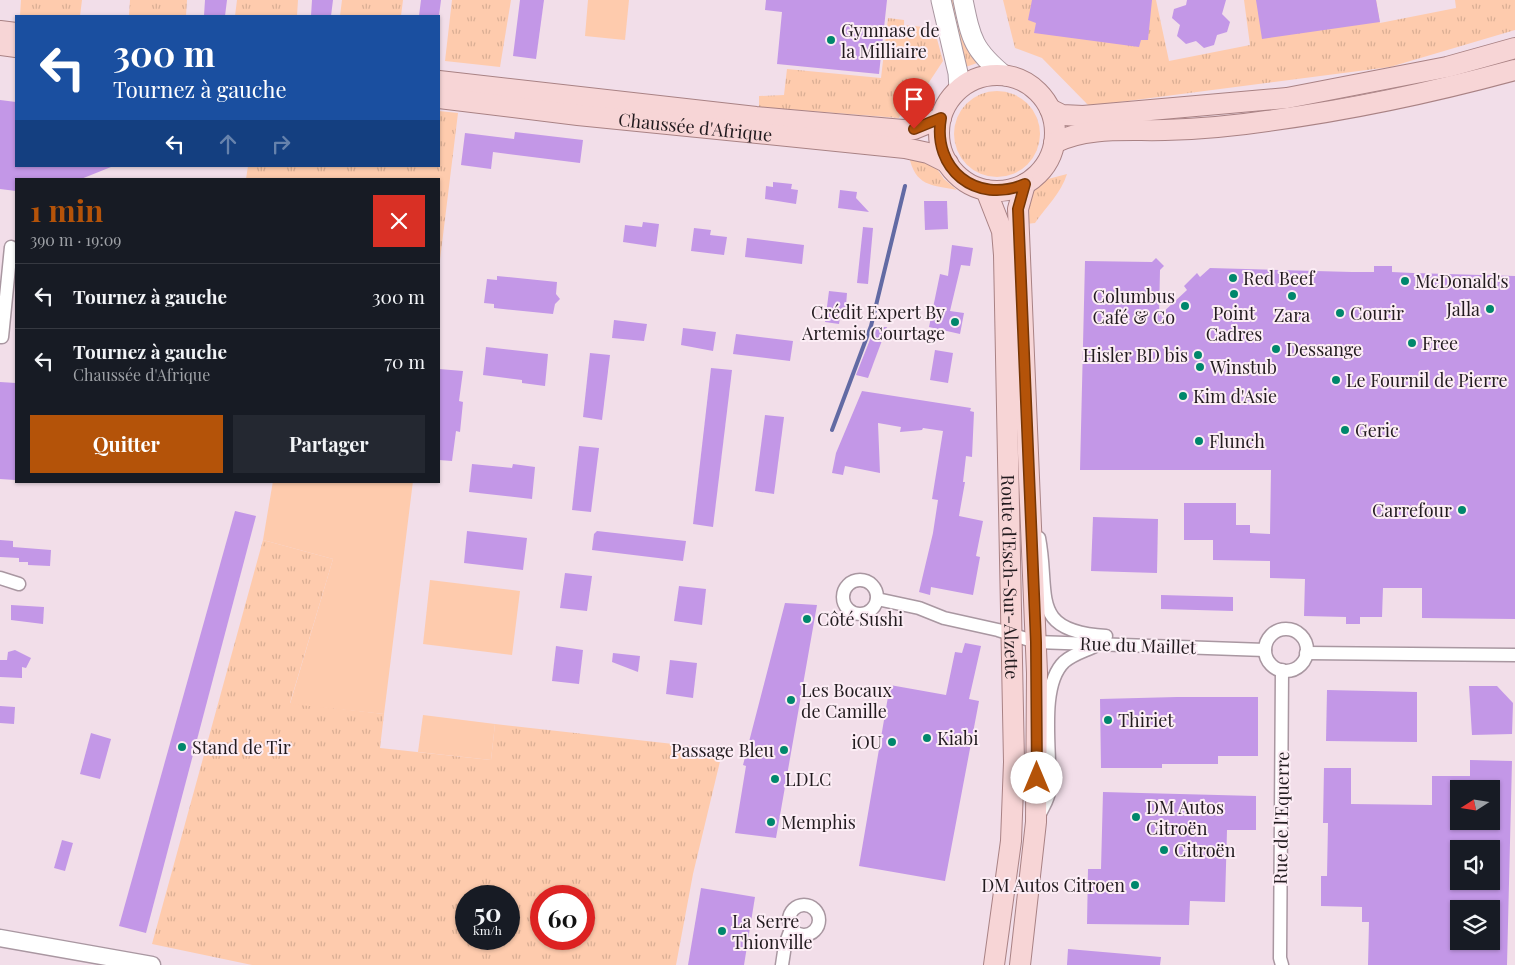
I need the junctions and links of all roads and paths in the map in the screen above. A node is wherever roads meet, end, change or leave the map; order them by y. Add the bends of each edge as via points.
1 (941, 0) edge
2 (963, 0) edge
3 (0, 31) edge
4 (15, 32) edge
5 (0, 46) edge
6 (15, 47) edge
7 (1515, 48) edge
8 (1515, 70) edge
9 (1005, 76) junction
10 (440, 81) edge
11 (959, 89) junction
12 (440, 98) edge
13 (1050, 109) junction
14 (941, 118) junction
15 (1054, 143) junction
16 (948, 163) junction
17 (1025, 184) junction
18 (986, 190) junction
19 (11, 248) dead end
20 (0, 336) edge
21 (1031, 495) junction
22 (0, 578) edge
23 (20, 584) dead end
24 (877, 599) dead end
25 (1013, 634) junction
26 (1036, 642) junction
27 (1102, 644) junction
28 (1144, 645) junction
29 (1265, 650) junction
30 (1306, 653) junction
31 (1515, 655) edge
32 (1282, 670) junction
33 (1036, 822) junction
34 (791, 929) dead end
35 (0, 938) edge
36 (152, 965) edge
37 (782, 965) edge
38 (994, 965) edge
39 (1020, 965) edge
40 (1282, 965) edge

1 - 11 main road
2 - 9 main road via 975,45 985,59
3 - 4 main road
5 - 6 main road
7 - 13 main road via 1447,67 1287,98 1083,116 1062,115
8 - 15 main road via 1372,104 1266,122 1168,130 1084,132
9 - 11 main road via 978,78
9 - 13 main road via 1032,86
10 - 14 main road, Chaussée d'Afrique via 903,130
11 - 14 main road
12 - 16 main road, Chaussée d'Afrique via 905,148 928,153
13 - 15 main road
14 - 16 main road via 940,141
15 - 17 main road via 1043,169
16 - 18 main road via 964,180
17 - 18 main road via 1006,190
17 - 21 main road via 1018,209
18 - 25 main road, Route d'Esch-Sur-Alzette via 1000,224 1004,255
19 - 20 street
21 - 26 main road
21 - 28 street via 1042,556 1045,603 1054,620 1076,633 1115,636
22 - 23 street
24 - 25 street, Rue du Maillet
25 - 26 street, Rue du Maillet
25 - 38 main road, Route d'Esch-Sur-Alzette via 1011,841
26 - 27 street, Rue du Maillet
26 - 33 main road
27 - 28 street, Rue du Maillet
27 - 33 street via 1064,662 1053,679 1049,722 1050,793
28 - 29 street, Rue du Maillet
29 - 30 street via 1272,634 1287,629 1302,637
29 - 32 street via 1270,663
30 - 31 street
30 - 32 street via 1300,665
32 - 40 street, Rue de l'Equerre
33 - 39 main road
34 - 37 street
35 - 36 street

